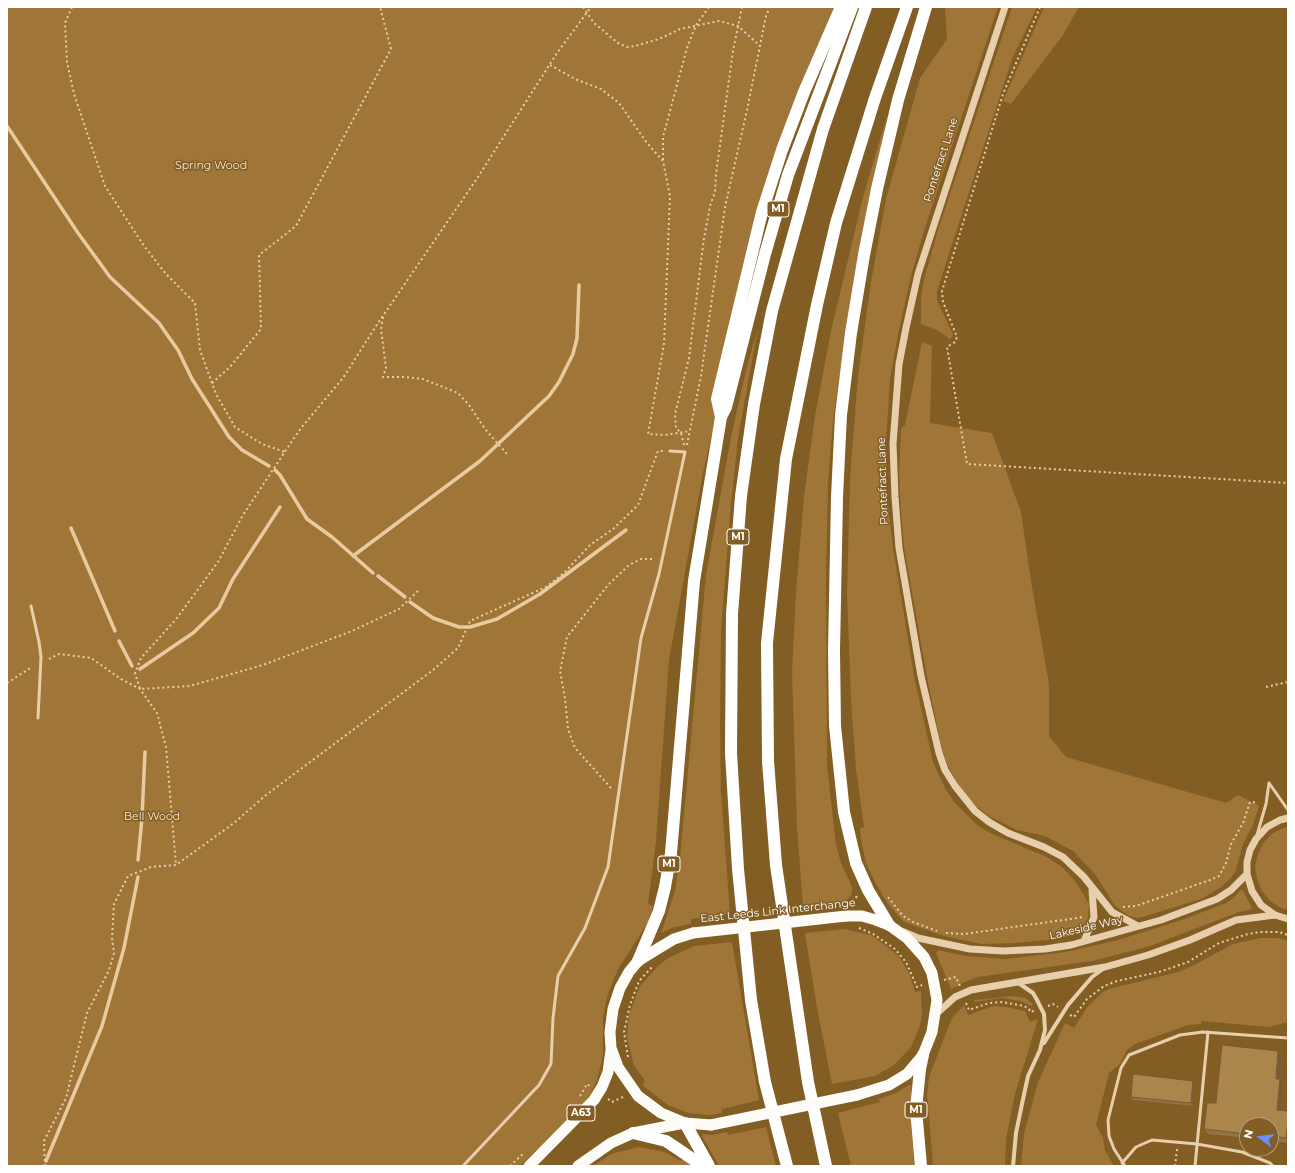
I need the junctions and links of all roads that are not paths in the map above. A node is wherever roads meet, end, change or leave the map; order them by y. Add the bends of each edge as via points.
1 (841, 7) edge
2 (852, 7) edge
3 (866, 7) edge
4 (907, 7) edge
5 (926, 7) edge
6 (1005, 7) edge
7 (721, 417) junction
8 (670, 451) road end
9 (31, 606) dead end
10 (38, 718) dead end
11 (1288, 810) edge
12 (1288, 818) edge
13 (1256, 839) junction
14 (1247, 874) junction
15 (1092, 889) junction
16 (1275, 915) junction
17 (1288, 919) edge
18 (1138, 926) junction
19 (892, 927) junction
20 (1084, 941) junction
21 (638, 961) junction
22 (1105, 967) junction
23 (1017, 982) junction
24 (935, 1015) junction
25 (1208, 1032) junction
26 (1287, 1037) edge
27 (611, 1048) junction
28 (1040, 1050) junction
29 (923, 1055) junction
30 (685, 1123) junction
31 (633, 1133) junction
32 (1197, 1144) junction
33 (1122, 1163) junction
34 (463, 1166) edge
35 (529, 1166) edge
36 (578, 1166) edge
37 (703, 1166) edge
38 (709, 1166) edge
39 (787, 1166) edge
40 (826, 1166) edge
41 (921, 1166) edge
42 (1013, 1166) edge
43 (1125, 1166) edge
44 (1195, 1166) edge
45 (1274, 1166) edge

1 - 7 highway, M1 via 804,92 762,212 717,399
2 - 7 highway, M1 via 788,175 764,254 726,407
3 - 39 highway, M1 via 823,129 772,311 754,404 741,496 732,614 731,753 738,869 751,1000 765,1082
4 - 40 highway via 836,223 817,305 786,459 767,643 768,761 776,865 808,1082
5 - 19 highway via 898,100 864,255 842,408 837,496 835,726 844,812 856,863 871,896
6 - 15 street, Pontefract Lane via 918,274 906,328 899,364 893,444 899,548 921,676 945,770 963,798 975,811 1008,833 1063,857 1076,868
7 - 21 highway, M1 via 694,581 671,853 658,911
8 - 34 lane via 685,452 662,559 641,638 608,867 585,928 558,976 552,1018 550,1064 539,1085
9 - 10 lane via 40,642
11 - 13 lane via 1269,783
12 - 13 street via 1267,828
13 - 14 street via 1250,850
14 - 16 street via 1252,891 1261,905
14 - 18 street, Lakeside Way via 1231,890 1217,899
15 - 18 street, Pontefract Lane via 1112,912
15 - 20 street via 1094,917
16 - 17 street
16 - 22 street via 1236,920 1190,940
18 - 20 street, Lakeside Way
19 - 20 street, Lakeside Way via 918,938 970,949 1045,949
19 - 21 highway, East Leeds Link Interchange, bridge via 862,916 846,916 693,932 674,939
19 - 24 highway, East Leeds Link Interchange via 924,957 935,982
21 - 27 highway, East Leeds Link Interchange via 620,988 613,1009
22 - 23 street
22 - 28 street via 1080,990
23 - 24 street via 971,990 955,997
23 - 28 street via 1032,993 1041,1007 1045,1030
24 - 29 highway, East Leeds Link Interchange via 932,1032
25 - 26 lane
25 - 32 lane
25 - 33 lane via 1180,1035 1130,1056 1120,1068 1108,1120 1109,1136
27 - 30 highway, East Leeds Link Interchange via 618,1067 632,1089 661,1113
27 - 35 highway, A63 via 608,1072 594,1100
28 - 42 street via 1028,1076 1016,1133
29 - 30 highway, East Leeds Link Interchange, bridge via 907,1074 889,1085 857,1095 711,1125
29 - 41 highway, M1 via 916,1109
30 - 31 highway
30 - 38 highway
31 - 36 highway via 611,1143
31 - 37 highway via 666,1141
32 - 33 lane via 1152,1140 1136,1147
32 - 44 lane
32 - 45 lane via 1242,1152
33 - 43 lane

